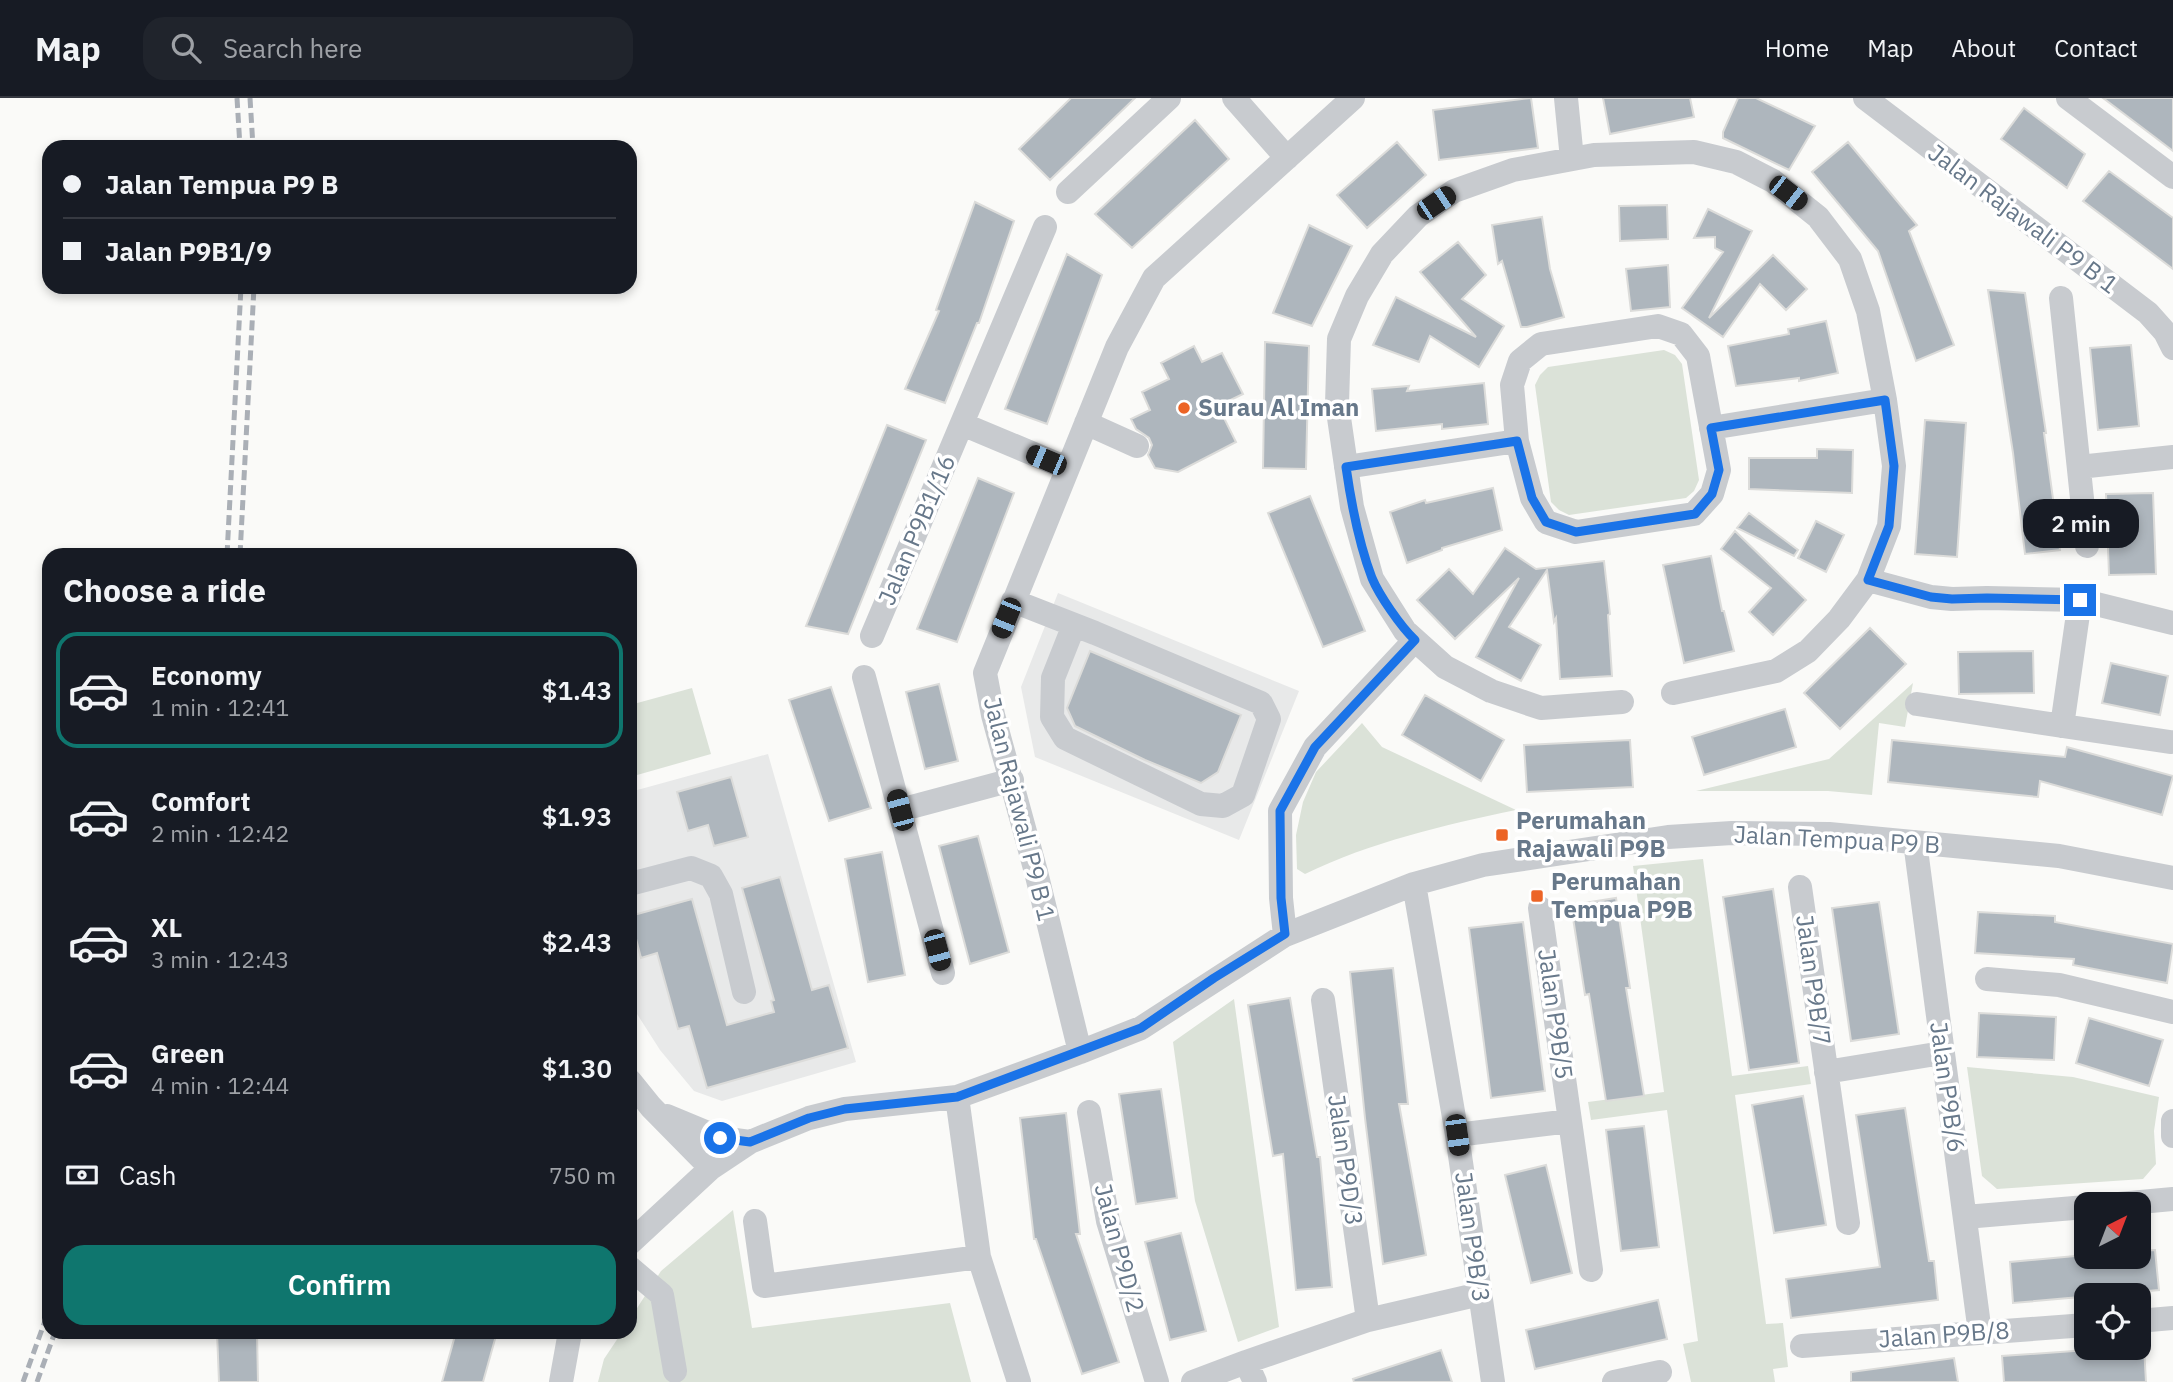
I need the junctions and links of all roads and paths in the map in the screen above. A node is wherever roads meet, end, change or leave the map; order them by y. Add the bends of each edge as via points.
1 (1169, 98) edge
2 (1234, 98) edge
3 (1353, 98) edge
4 (1566, 98) edge
5 (1865, 98) edge
6 (2068, 98) edge
7 (1287, 158) junction
8 (1572, 159) junction
9 (2173, 177) edge
10 (1068, 192) dead end
11 (1045, 227) dead end
12 (2061, 298) dead end
13 (2170, 336) edge
14 (1885, 400) junction
15 (1086, 423) junction
16 (962, 424) junction
17 (1711, 428) junction
18 (1517, 441) junction
19 (1138, 446) dead end
20 (2173, 457) edge
21 (1346, 467) junction
22 (2079, 467) junction
23 (1067, 468) junction
24 (2087, 546) dead end
25 (1868, 580) junction
26 (2080, 600) junction
27 (1013, 601) junction
28 (2173, 622) edge
29 (1074, 625) junction
30 (872, 636) dead end
31 (1415, 640) junction
32 (864, 677) dead end
33 (1673, 693) dead end
34 (1622, 702) dead end
35 (1917, 704) dead end
36 (2062, 726) junction
37 (2170, 742) dead end
38 (1012, 780) junction
39 (1242, 795) junction
40 (900, 810) junction
41 (1280, 811) junction
42 (1915, 842) junction
43 (2173, 878) edge
44 (637, 882) edge
45 (1414, 884) junction
46 (1800, 887) dead end
47 (1540, 908) dead end
48 (1285, 934) junction
49 (943, 973) dead end
50 (1987, 979) dead end
51 (744, 992) dead end
52 (1323, 1000) dead end
53 (2173, 1012) edge
54 (1080, 1052) junction
55 (1942, 1053) junction
56 (1826, 1072) junction
57 (637, 1090) edge
58 (957, 1097) junction
59 (651, 1107) junction
60 (1089, 1112) dead end
61 (1570, 1121) junction
62 (2173, 1121) edge
63 (1457, 1135) junction
64 (2173, 1136) edge
65 (750, 1142) junction
66 (711, 1168) junction
67 (2173, 1199) edge
68 (2151, 1201) edge
69 (2074, 1208) edge
70 (1965, 1217) junction
71 (755, 1221) dead end
72 (1848, 1223) dead end
73 (637, 1237) edge
74 (979, 1257) junction
75 (1591, 1270) dead end
76 (637, 1274) edge
77 (1480, 1294) junction
78 (2173, 1318) edge
79 (2151, 1320) edge
80 (1368, 1321) junction
81 (2074, 1326) edge
82 (1980, 1332) junction
83 (569, 1339) edge
84 (1802, 1346) dead end
85 (675, 1371) dead end
86 (1250, 1372) edge
87 (1660, 1372) dead end
88 (1200, 1381) edge
89 (561, 1382) edge
90 (1019, 1382) edge
91 (1157, 1382) edge
92 (1493, 1382) edge
93 (1614, 1382) edge

1 - 10 street
2 - 7 street
3 - 7 street, Jalan Rajawali P9 B 1
4 - 8 street
5 - 13 street, Jalan Rajawali P9 B 1 via 2148,313
6 - 9 street
7 - 15 street, Jalan Rajawali P9 B 1 via 1154,278 1117,347
8 - 14 street via 1694,152 1736,162 1773,181 1818,217 1850,258 1868,312
8 - 21 street via 1513,170 1454,191 1418,216 1382,254 1339,339 1337,404
11 - 16 street, Jalan P9B1/16
12 - 22 street
14 - 17 street
14 - 25 street via 1894,466 1889,526
15 - 19 street
15 - 23 street, Jalan Rajawali P9 B 1
16 - 23 street, Jalan P9B1/16
16 - 30 street, Jalan P9B1/16
17 - 18 street via 1719,470 1712,494 1695,514 1576,532 1546,522 1532,498
17 - 18 street via 1698,356 1681,334 1658,326 1541,344 1520,361 1511,385
18 - 21 street
20 - 22 street
21 - 31 street via 1372,579
22 - 24 street
23 - 27 street, Jalan Rajawali P9 B 1
25 - 26 street via 1931,597
25 - 33 street via 1808,651 1776,671
26 - 28 street
26 - 36 street
27 - 29 street
27 - 38 street, Jalan Rajawali P9 B 1 via 985,673
29 - 39 street via 1261,703 1269,719
29 - 39 street via 1053,678 1052,717 1065,738 1201,804 1223,806
31 - 34 street via 1445,667 1491,691 1541,708
31 - 41 street via 1315,747
32 - 40 street
35 - 36 street
36 - 37 street
38 - 40 street
38 - 54 street, Jalan Rajawali P9 B 1
39 - 41 street
40 - 49 street
41 - 48 street
42 - 43 street, Jalan Tempua P9 B via 2059,856
42 - 45 street, Jalan Tempua P9 B via 1829,834 1668,837 1483,865
42 - 55 street, Jalan P9B/6
44 - 51 street via 691,868 711,876 721,894
45 - 48 street, Jalan Tempua P9 B
45 - 63 street, Jalan P9B/3
46 - 56 street, Jalan P9B/7
47 - 61 street, Jalan P9B/5
48 - 54 street, Jalan Tempua P9 B via 1141,1028
50 - 53 street via 2059,985
52 - 80 street, Jalan P9D/3
54 - 58 street, Jalan Tempua P9 B
55 - 56 street, Jalan P9B/7
55 - 70 street, Jalan P9B/6
56 - 72 street, Jalan P9B/7
57 - 59 street
58 - 65 street, Jalan Tempua P9 B via 845,1109
58 - 74 street
59 - 65 street via 720,1138
59 - 66 street
60 - 91 street, Jalan P9D/2 via 1108,1221
61 - 63 street
61 - 75 street, Jalan P9B/5
62 - 64 street
63 - 77 street, Jalan P9B/3
65 - 66 street, Jalan Tempua P9 B
66 - 73 street, Jalan Tempua P9 B
67 - 68 street
69 - 70 street
70 - 82 street, Jalan P9B/6
71 - 74 street via 764,1286
74 - 90 street
76 - 85 street via 662,1295
77 - 80 street
77 - 92 street, Jalan P9B/3
78 - 79 street
80 - 86 street
81 - 82 street, Jalan P9B/8
82 - 84 street, Jalan P9B/8
83 - 89 street
86 - 88 street
87 - 93 street

